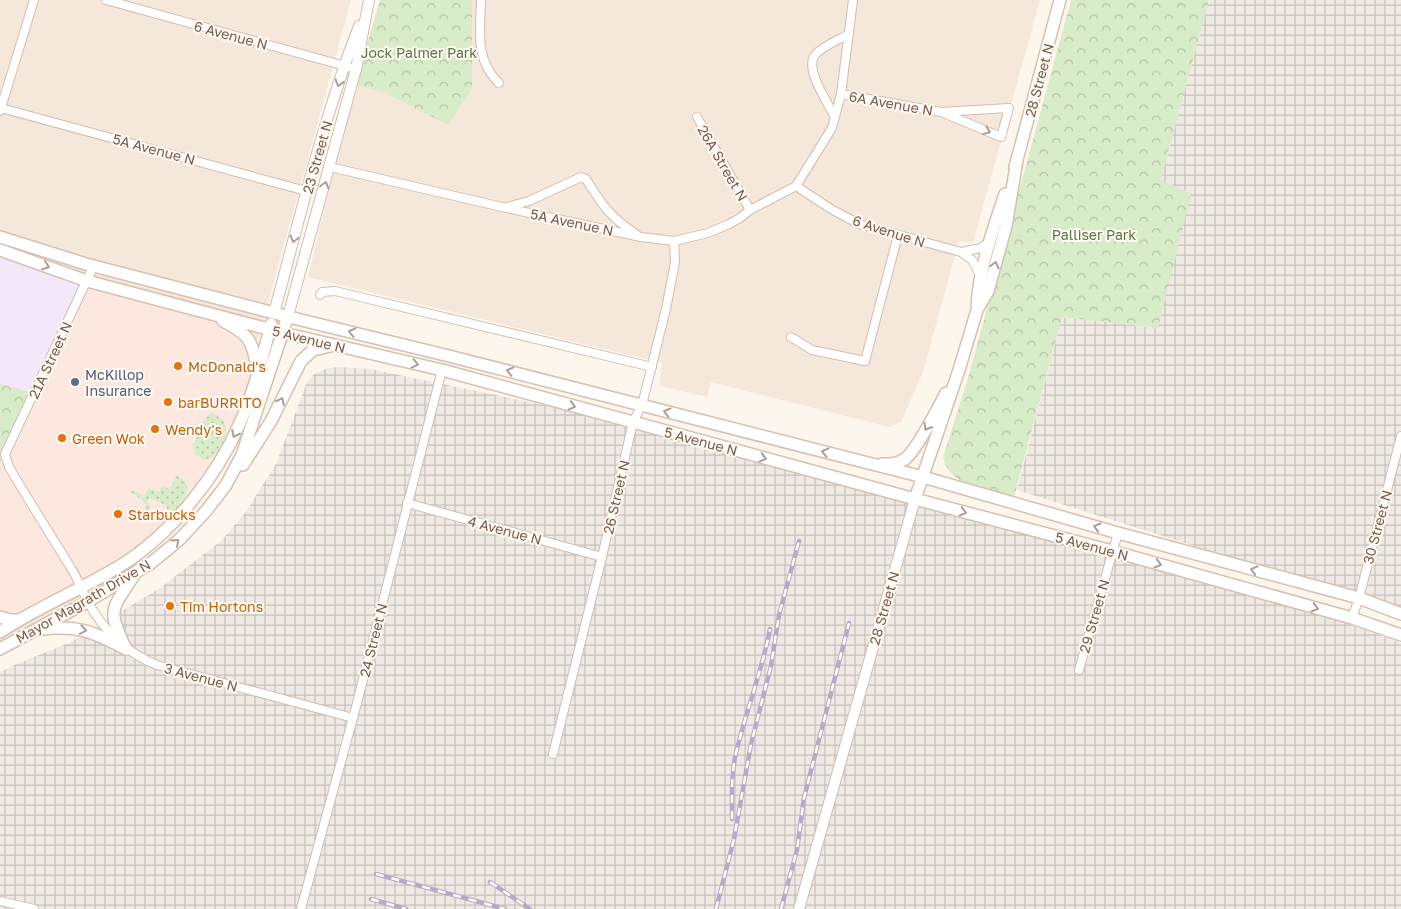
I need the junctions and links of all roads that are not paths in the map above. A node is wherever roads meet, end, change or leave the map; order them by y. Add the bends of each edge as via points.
1 (34, 0) edge
2 (106, 0) edge
3 (481, 0) edge
4 (853, 0) edge
5 (1060, 0) edge
6 (368, 2) edge
7 (849, 34) junction
8 (344, 66) junction
9 (356, 69) junction
10 (499, 83) dead end
11 (841, 94) junction
12 (1, 110) edge
13 (942, 112) junction
14 (697, 117) dead end
15 (835, 117) junction
16 (1017, 160) junction
17 (330, 167) junction
18 (796, 186) junction
19 (306, 191) junction
20 (502, 207) junction
21 (750, 210) junction
22 (898, 235) junction
23 (0, 237) edge
24 (641, 237) junction
25 (674, 241) junction
26 (991, 241) junction
27 (0, 250) edge
28 (961, 252) junction
29 (94, 265) junction
30 (981, 276) junction
31 (87, 280) junction
32 (320, 295) dead end
33 (977, 310) junction
34 (274, 312) junction
35 (208, 313) junction
36 (288, 316) junction
37 (270, 329) junction
38 (283, 333) junction
39 (791, 337) dead end
40 (334, 345) junction
41 (652, 367) junction
42 (442, 370) junction
43 (959, 370) junction
44 (258, 372) junction
45 (642, 405) junction
46 (633, 422) junction
47 (1401, 436) edge
48 (5, 454) joint
49 (872, 465) junction
50 (923, 477) junction
51 (226, 485) junction
52 (916, 499) junction
53 (407, 503) junction
54 (1118, 533) junction
55 (1112, 551) junction
56 (602, 556) junction
57 (136, 571) junction
58 (81, 587) junction
59 (1359, 598) junction
60 (88, 602) junction
61 (1401, 614) edge
62 (0, 617) edge
63 (1352, 618) junction
64 (18, 620) junction
65 (35, 630) junction
66 (0, 632) edge
67 (1401, 635) edge
68 (0, 649) edge
69 (126, 649) junction
70 (1079, 670) dead end
71 (353, 718) junction
72 (553, 754) dead end
73 (0, 901) edge
74 (34, 909) edge
75 (301, 909) edge
76 (799, 909) edge

1 - 12 street
2 - 8 street, 6 Avenue N
3 - 10 street via 482,58 491,76
4 - 7 street
5 - 16 main road, 28 Street N
6 - 8 street, 23 Street N
6 - 9 street, 23 Street N
7 - 11 street
7 - 15 street via 818,52 812,62 818,85
8 - 9 street, 6 Avenue N
8 -> 19 street, 23 Street N
9 - 17 street, 23 Street N
11 - 13 street, 6A Avenue N
11 - 15 street
12 - 19 street, 5A Avenue N
13 -> 13 street, 6A Avenue N via 1001,137 1010,108 990,109
14 - 21 street, 26A Street N
15 - 18 street via 832,128
16 - 26 main road, 28 Street N
33 -> 16 main road, 28 Street N via 988,291 1006,226
17 - 20 street, 5A Avenue N
36 -> 17 street, 23 Street N
18 - 21 street, 5A Avenue N
18 - 22 street, 6 Avenue N via 859,224
19 -> 34 street, 23 Street N
20 - 24 street, 5A Avenue N
20 - 24 street, 5A Avenue N via 529,201 581,177 586,179 617,221
21 - 25 street, 5A Avenue N via 708,233
22 - 28 street, 6 Avenue N
22 - 39 street via 865,361 812,350
23 - 29 main road, 5 Avenue N
24 - 25 street, 5A Avenue N
25 - 41 street, 26 Street N via 675,262
26 - 28 street via 981,248
26 - 30 main road, 28 Street N
27 -> 31 main road, 5 Avenue N
28 - 30 street via 972,260
29 - 31 street, 21A Street N
29 - 34 main road, 5 Avenue N
30 - 33 main road, 28 Street N
31 - 35 main road, 5 Avenue N
31 - 48 street, 21A Street N
32 - 41 street via 335,291
33 - 43 main road, 28 Street N
34 - 36 main road, 5 Avenue N
34 - 37 main road, Mayor Magrath Drive N
35 - 37 main road, 5 Avenue N
35 - 44 main road via 246,335 252,344
36 - 38 main road, Mayor Magrath Drive N
45 -> 36 main road, 5 Avenue N
37 - 38 main road, 5 Avenue N
37 - 44 main road, Mayor Magrath Drive N
38 - 40 main road, 5 Avenue N
38 - 51 main road, Mayor Magrath Drive N via 242,454
40 -> 42 main road, 5 Avenue N
51 -> 40 main road via 271,421 301,361 313,350
41 - 45 street, 26 Street N
42 -> 46 main road, 5 Avenue N
42 - 53 street, 24 Street N
43 -> 49 main road via 906,459
43 - 50 main road, 28 Street N
44 -> 58 main road, Mayor Magrath Drive N via 233,438 205,484 144,549 124,564
45 - 46 street, 26 Street N
49 -> 45 main road, 5 Avenue N
46 -> 52 main road, 5 Avenue N
46 - 56 street, 26 Street N
47 - 59 street, 30 Street N
48 - 58 street, 3 Avenue N
49 - 50 main road, 5 Avenue N
50 - 52 main road, 28 Street N
54 -> 50 main road, 5 Avenue N
57 -> 51 main road, Mayor Magrath Drive N via 179,540
52 -> 55 main road, 5 Avenue N
52 - 76 street, 28 Street N
53 - 56 street, 4 Avenue N
53 - 71 street, 24 Street N
54 - 55 street, 29 Street N
59 -> 54 main road, 5 Avenue N
55 -> 63 main road, 5 Avenue N
55 - 70 street, 29 Street N
56 - 72 street, 26 Street N
57 - 60 main road, Mayor Magrath Drive N
57 - 69 main road via 114,608 117,630
58 - 60 street, 3 Avenue N
58 - 64 main road, Mayor Magrath Drive N
59 - 61 main road, 5 Avenue N
59 - 63 street, 30 Street N
60 - 65 main road, Mayor Magrath Drive N
60 - 69 street, 3 Avenue N via 109,634
62 - 64 main road
63 - 67 main road, 5 Avenue N
64 - 66 main road, Mayor Magrath Drive N
65 - 68 main road, Mayor Magrath Drive N
65 -> 69 main road via 84,629
69 - 71 street, 3 Avenue N via 156,665
71 - 75 street, 24 Street N
73 - 74 street

